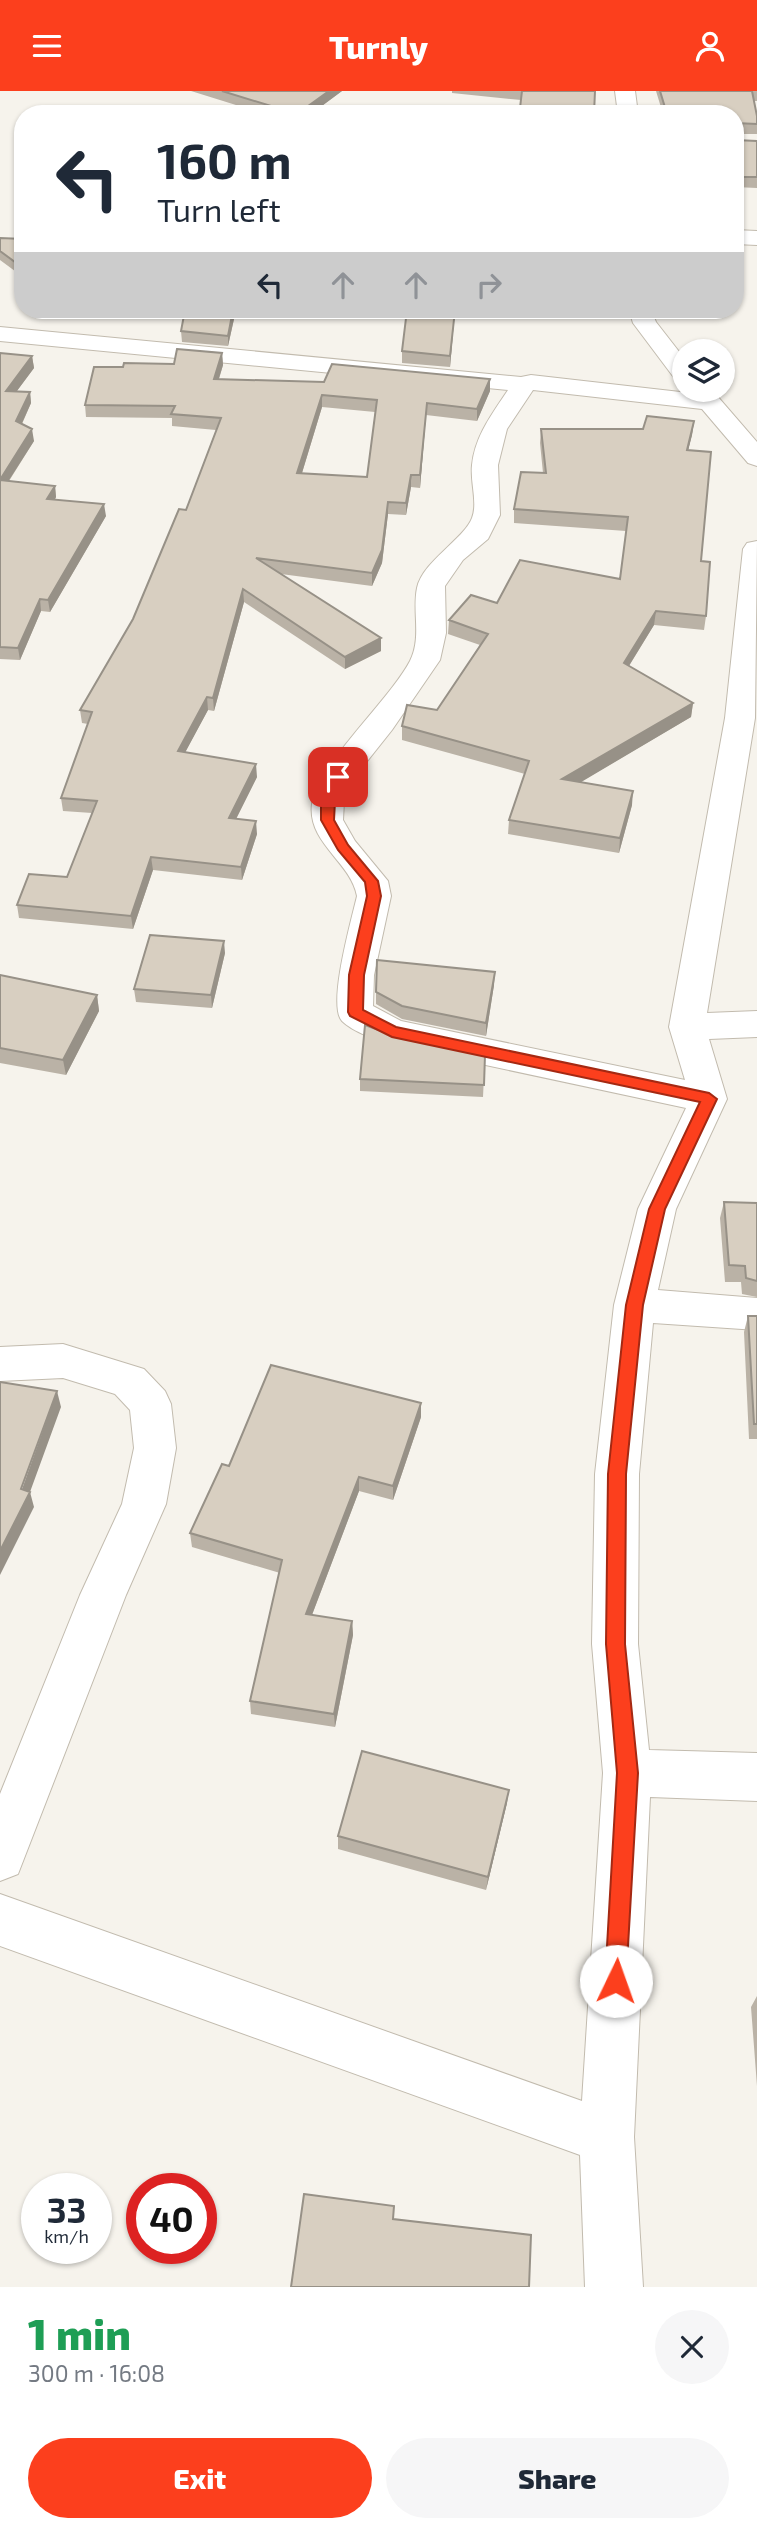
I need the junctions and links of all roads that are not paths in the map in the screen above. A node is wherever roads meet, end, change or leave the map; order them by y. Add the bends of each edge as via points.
1 (643, 319) edge
2 (0, 334) edge
3 (672, 358) edge
4 (524, 385) junction
5 (672, 394) edge
6 (709, 402) edge
7 (757, 458) edge
8 (757, 549) edge
9 (746, 749) edge
10 (757, 1024) edge
11 (687, 1027) junction
12 (709, 1099) junction
13 (634, 1305) junction
14 (757, 1314) edge
15 (0, 1364) edge
16 (628, 1773) junction
17 (757, 1777) edge
18 (0, 1856) edge
19 (0, 1920) edge
20 (607, 2137) junction
21 (614, 2287) edge

1 - 3 street
2 - 4 street
4 - 5 street
4 - 12 street via 494,429 485,464 487,516 478,533 453,554 431,586 432,633 425,660 338,777 328,801 327,820 342,847 372,881 374,896 357,975 355,1012 392,1032
6 - 7 street
8 - 9 street
9 - 11 street
10 - 11 street
11 - 12 street
12 - 13 street via 657,1209
13 - 14 street
13 - 16 street via 617,1474 615,1644
15 - 18 street via 63,1361 129,1381 150,1404 155,1448 144,1504
16 - 17 street
16 - 20 street
19 - 20 street
20 - 21 street

